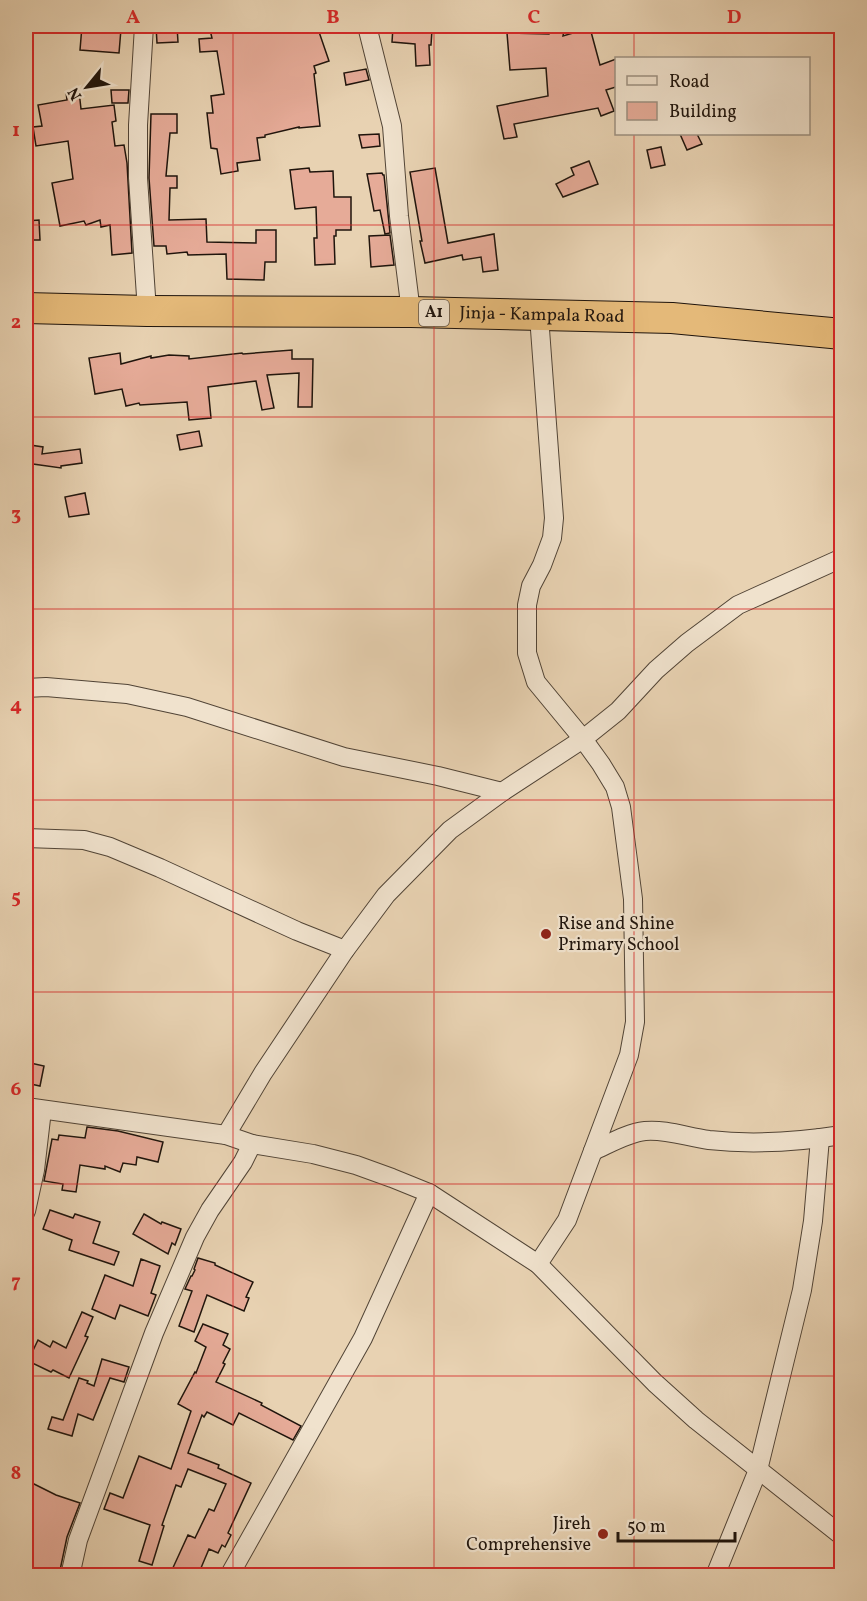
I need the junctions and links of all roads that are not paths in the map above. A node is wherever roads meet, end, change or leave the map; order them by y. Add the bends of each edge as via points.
1 (144, 26) edge
2 (367, 26) edge
3 (26, 308) edge
4 (147, 311) junction
5 (411, 312) junction
6 (539, 316) junction
7 (842, 334) edge
8 (842, 558) edge
9 (26, 688) edge
10 (583, 739) junction
11 (502, 792) junction
12 (26, 838) edge
13 (345, 950) junction
14 (34, 1109) edge
15 (226, 1135) junction
16 (842, 1135) edge
17 (820, 1138) junction
18 (252, 1144) junction
19 (593, 1151) junction
20 (429, 1193) junction
21 (26, 1211) edge
22 (538, 1264) junction
23 (758, 1470) junction
24 (842, 1536) edge
25 (70, 1575) edge
26 (229, 1575) edge
27 (715, 1575) edge

1 - 4 street via 138,178
2 - 5 street via 392,126
3 - 4 highway, Jinja - Kampala Road / A1
4 - 5 highway, Jinja - Kampala Road / A1
5 - 6 highway, Jinja - Kampala Road / A1
6 - 7 highway, Jinja - Kampala Road / A1 via 672,318
6 - 10 street via 554,518 552,538 527,605 527,652 536,682
8 - 10 street via 738,605 679,650 618,711
9 - 11 street via 127,694 188,707 344,758
10 - 11 street
10 - 19 street via 615,788 621,807 633,899 634,1022 628,1055
11 - 13 street via 450,830 418,861 386,895
12 - 13 street via 84,840 110,848
13 - 15 street
14 - 15 street
14 - 21 street via 35,1170
15 - 18 street
16 - 17 street
17 - 19 street via 765,1143 645,1131
17 - 23 street via 802,1290
18 - 20 street via 356,1165
18 - 25 street via 195,1237 154,1333 78,1540
19 - 22 street via 567,1220
20 - 22 street
20 - 26 street via 363,1338
22 - 23 street via 654,1383
23 - 24 street
23 - 27 street

